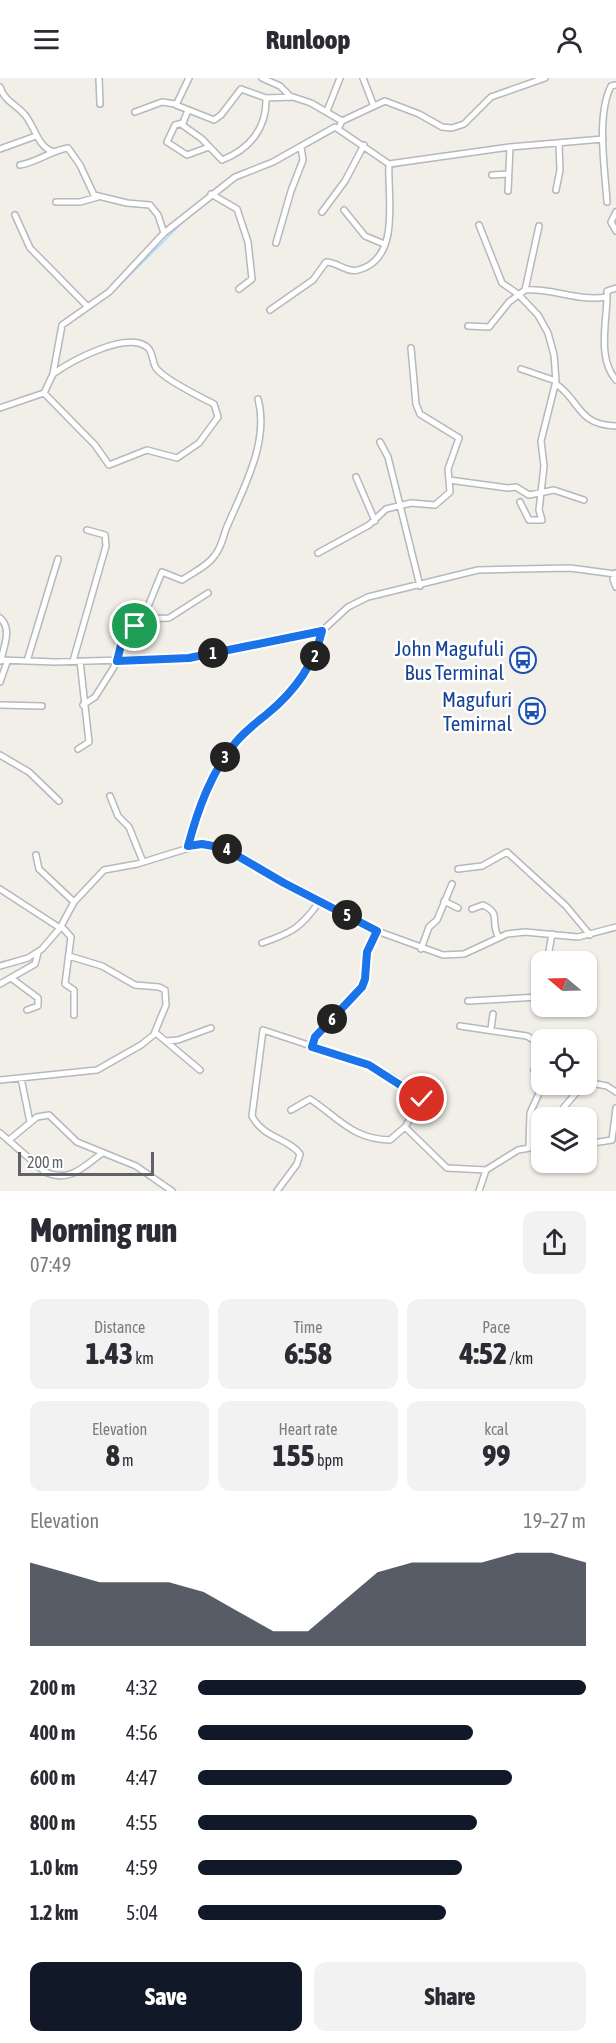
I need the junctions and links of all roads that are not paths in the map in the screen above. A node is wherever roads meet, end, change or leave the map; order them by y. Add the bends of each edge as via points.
1 (99, 78) edge
2 (189, 78) edge
3 (262, 78) edge
4 (340, 78) edge
5 (363, 78) edge
6 (545, 78) edge
7 (616, 85) edge
8 (0, 87) edge
9 (294, 97) junction
10 (265, 98) junction
11 (100, 104) dead end
12 (175, 104) junction
13 (373, 104) junction
14 (188, 110) junction
15 (327, 111) junction
16 (135, 112) dead end
17 (342, 121) junction
18 (181, 124) junction
19 (339, 127) junction
20 (36, 136) junction
21 (603, 139) junction
22 (559, 144) junction
23 (364, 145) junction
24 (210, 147) junction
25 (302, 147) junction
26 (510, 147) junction
27 (0, 150) edge
28 (54, 152) junction
29 (389, 164) junction
30 (20, 165) dead end
31 (492, 174) dead end
32 (508, 174) junction
33 (556, 190) dead end
34 (508, 191) dead end
35 (211, 194) junction
36 (98, 198) junction
37 (56, 202) dead end
38 (607, 202) dead end
39 (344, 210) dead end
40 (322, 212) dead end
41 (616, 212) edge
42 (15, 215) dead end
43 (479, 225) dead end
44 (539, 226) dead end
45 (616, 231) edge
46 (164, 233) junction
47 (276, 243) dead end
48 (384, 244) junction
49 (616, 288) edge
50 (238, 289) dead end
51 (525, 290) junction
52 (518, 294) junction
53 (607, 297) junction
54 (87, 306) junction
55 (270, 310) dead end
56 (468, 326) dead end
57 (411, 348) dead end
58 (521, 369) dead end
59 (53, 374) junction
60 (616, 380) edge
61 (556, 383) junction
62 (44, 393) junction
63 (258, 399) dead end
64 (0, 408) edge
65 (616, 426) edge
66 (380, 442) dead end
67 (356, 477) dead end
68 (449, 480) junction
69 (540, 495) junction
70 (584, 500) dead end
71 (520, 502) dead end
72 (401, 505) junction
73 (375, 521) junction
74 (87, 530) dead end
75 (318, 553) dead end
76 (58, 559) dead end
77 (616, 574) edge
78 (420, 586) junction
79 (616, 587) edge
80 (208, 593) dead end
81 (0, 618) edge
82 (140, 619) junction
83 (322, 631) junction
84 (3, 661) edge
85 (27, 661) junction
86 (73, 661) junction
87 (80, 661) junction
88 (117, 661) junction
89 (0, 682) edge
90 (0, 705) edge
91 (83, 705) junction
92 (42, 706) dead end
93 (78, 749) dead end
94 (0, 755) edge
95 (110, 796) dead end
96 (60, 801) dead end
97 (188, 846) junction
98 (36, 855) dead end
99 (143, 862) junction
100 (458, 869) dead end
101 (452, 884) dead end
102 (0, 889) edge
103 (444, 901) junction
104 (74, 902) junction
105 (319, 902) junction
106 (458, 908) dead end
107 (472, 909) dead end
108 (61, 927) junction
109 (616, 927) edge
110 (377, 931) junction
111 (552, 934) junction
112 (590, 935) junction
113 (498, 936) junction
114 (262, 944) dead end
115 (421, 949) junction
116 (549, 951) edge
117 (38, 953) junction
118 (69, 956) junction
119 (0, 966) edge
120 (11, 978) junction
121 (0, 984) edge
122 (531, 997) edge
123 (468, 1001) dead end
124 (27, 1010) dead end
125 (493, 1014) dead end
126 (74, 1015) dead end
127 (460, 1026) dead end
128 (211, 1028) dead end
129 (491, 1029) junction
130 (154, 1034) junction
131 (531, 1037) edge
132 (166, 1041) junction
133 (312, 1047) junction
134 (200, 1070) dead end
135 (21, 1078) junction
136 (0, 1080) edge
137 (597, 1085) edge
138 (616, 1092) edge
139 (538, 1095) edge
140 (574, 1095) edge
141 (564, 1107) dead end
142 (616, 1108) edge
143 (291, 1110) dead end
144 (30, 1122) junction
145 (405, 1127) junction
146 (0, 1133) edge
147 (9, 1140) junction
148 (597, 1142) edge
149 (529, 1147) joint
150 (101, 1154) junction
151 (486, 1170) junction
152 (172, 1191) edge
153 (277, 1191) edge
154 (479, 1191) edge

1 - 11 street
2 - 12 street
3 - 9 street
4 - 15 street
5 - 13 street
6 - 13 street via 491,97 464,124 452,128 386,101
7 - 21 street via 610,86 607,93
8 - 20 street via 7,101 27,117
9 - 10 street
9 - 15 street
10 - 14 street via 240,90 214,120
10 - 24 street via 264,116 255,138 225,160
12 - 14 street
12 - 16 street via 162,102
13 - 17 street
14 - 18 street
15 - 17 street
17 - 19 street
18 - 24 street
18 - 24 street via 175,125 167,139 169,144 187,156
19 - 23 street
19 - 25 street
20 - 27 street
20 - 28 street
21 - 22 street
21 - 38 street
22 - 26 street
22 - 33 street
23 - 29 street
23 - 40 street via 345,181
25 - 35 street via 237,175
25 - 47 street via 303,160
26 - 29 street
26 - 32 street
28 - 30 street via 37,162
28 - 36 street via 70,149
29 - 48 street via 390,216
31 - 32 street
32 - 34 street
35 - 46 street
35 - 50 street via 237,209 246,235 252,279
36 - 37 street
36 - 46 street via 150,205
39 - 48 street via 365,236
41 - 45 street via 611,222
42 - 54 street via 30,248
43 - 52 street via 502,283
44 - 51 street
46 - 54 street via 109,292
48 - 55 street via 369,265 359,270 326,262 313,280
49 - 53 street via 607,291
51 - 52 street
51 - 53 street via 580,298
52 - 56 street via 489,327
52 - 61 street via 538,315 548,333
53 - 60 street via 606,362
54 - 59 street via 60,330
57 - 68 street via 420,414 459,438 448,469
58 - 61 street
59 - 62 street
59 - 62 street via 96,350 122,344 143,345 150,350 158,370 214,404 218,417 199,443 177,458 147,450 110,465 96,445
61 - 65 street via 583,416
61 - 69 street via 542,435 544,466
62 - 64 street
63 - 82 street via 255,454 217,553 182,580 162,572
66 - 72 street
67 - 73 street
68 - 69 street via 516,487 526,495
68 - 72 street via 450,492 437,504
69 - 70 street via 554,490
69 - 71 street via 542,520 529,520
72 - 73 street via 386,509
72 - 78 street
73 - 75 street
74 - 86 street via 105,535 105,549
76 - 85 street
77 - 78 street via 570,568 499,568 459,574
77 - 79 street
78 - 83 street via 362,600 348,607
80 - 82 street via 169,618
81 - 84 street via 6,635
82 - 88 street via 121,645
83 - 88 street via 189,658
83 - 97 street via 316,655 291,693 246,731 226,755 200,805
84 - 85 street
84 - 89 street
85 - 86 street
86 - 87 street
87 - 88 street
87 - 91 street
88 - 91 street via 95,697
90 - 92 street
91 - 93 street via 89,742
94 - 96 street via 29,772
95 - 99 street via 118,816 129,827
97 - 99 street
97 - 105 street via 224,848
98 - 104 street via 39,869
99 - 104 street via 104,870
100 - 112 street via 482,866 507,852 566,906
101 - 103 street
102 - 108 street
103 - 106 street
103 - 115 street
104 - 108 street
105 - 110 street
105 - 114 street via 290,933
107 - 113 street via 483,905 492,910
108 - 117 street
108 - 118 street via 71,937
109 - 112 street
110 - 115 street
110 - 133 street via 367,952 362,987 315,1037
111 - 112 street
111 - 113 street
111 - 116 street
113 - 115 street via 458,956
117 - 119 street
117 - 120 street via 34,964
118 - 126 street via 65,984 74,989
118 - 130 street via 102,966 135,985 165,990 166,1005
120 - 121 street
120 - 124 street via 38,998 38,1006
122 - 123 street
125 - 129 street
127 - 129 street
128 - 132 street
129 - 131 street
130 - 132 street via 160,1034
130 - 135 street via 97,1070
132 - 134 street
133 - 145 street via 369,1065 422,1099
133 - 153 street via 262,1031 252,1116 272,1137 300,1154
135 - 136 street
135 - 144 street
137 - 138 street via 614,1088
139 - 149 street via 530,1113
140 - 141 street
142 - 148 street via 612,1140
143 - 145 street via 310,1099 350,1130 370,1138 392,1139
144 - 147 street
144 - 150 street via 41,1114 49,1115 77,1142
145 - 151 street via 446,1168
146 - 147 street
147 - 150 street via 45,1172 59,1176 75,1174
149 - 151 street via 507,1155
150 - 152 street via 136,1166
151 - 154 street

